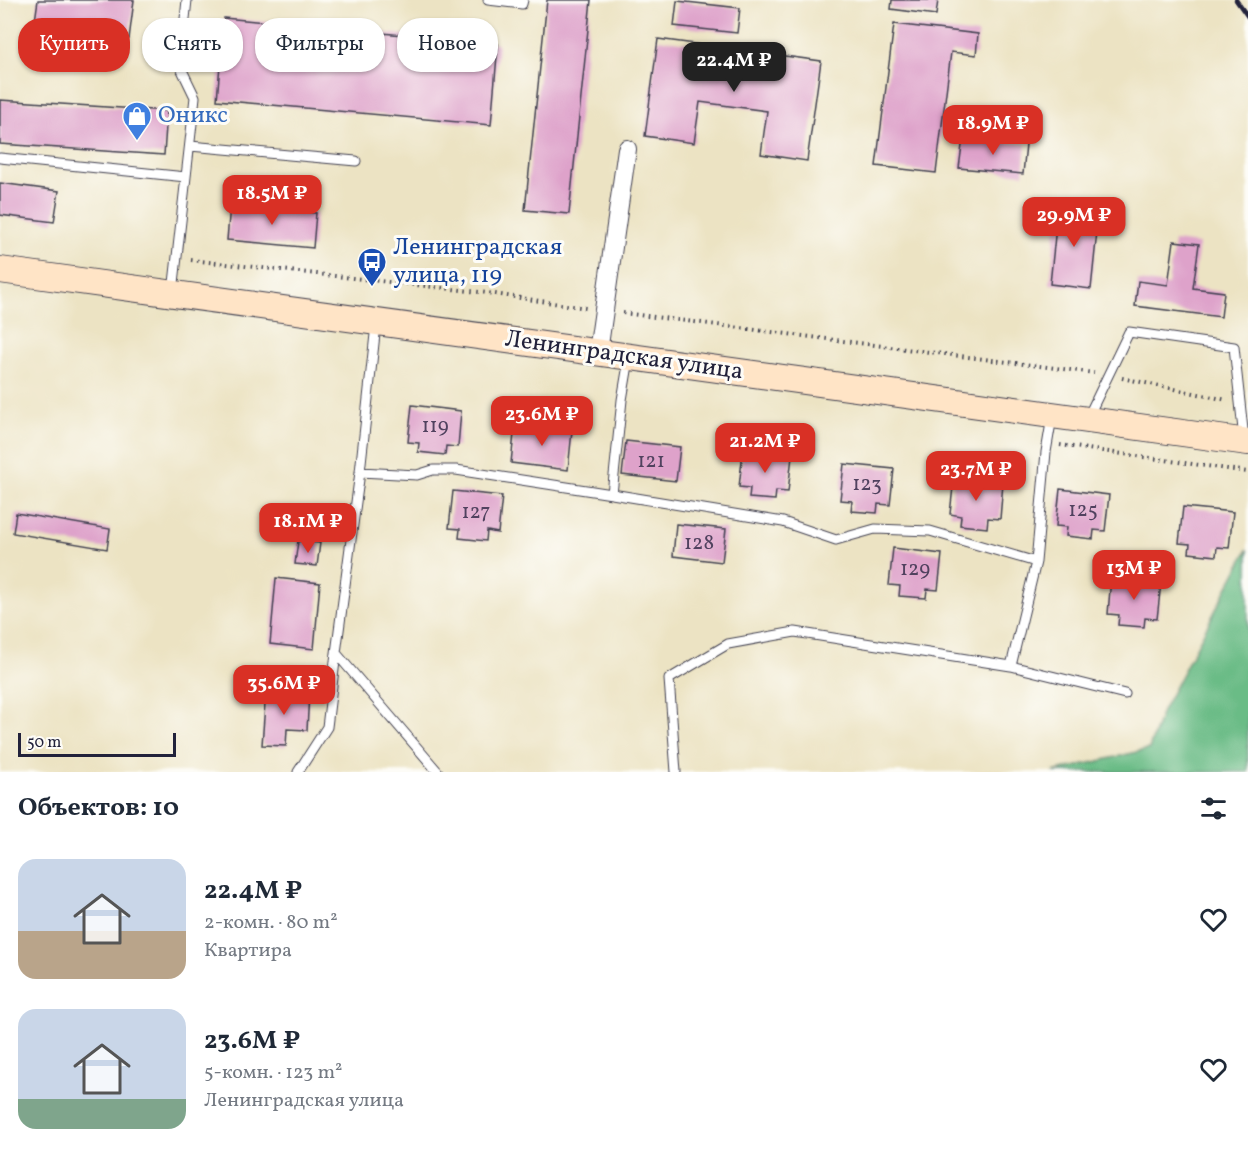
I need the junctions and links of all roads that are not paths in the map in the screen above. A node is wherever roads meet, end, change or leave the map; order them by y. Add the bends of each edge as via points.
1 (187, 0) edge
2 (488, 0) edge
3 (523, 0) edge
4 (190, 146) junction
5 (627, 150) dead end
6 (0, 158) edge
7 (356, 161) dead end
8 (186, 177) junction
9 (0, 270) edge
10 (172, 294) junction
11 (376, 322) junction
12 (598, 352) junction
13 (629, 356) junction
14 (1053, 414) junction
15 (1087, 420) junction
16 (1246, 441) edge
17 (360, 472) junction
18 (612, 494) junction
19 (1036, 562) junction
20 (336, 653) junction
21 (1011, 666) junction
22 (1125, 693) dead end
23 (298, 772) edge
24 (438, 772) edge
25 (676, 772) edge

1 - 4 lane via 180,66 195,97
2 - 3 lane via 522,4
4 - 7 lane
4 - 8 lane
5 - 12 street
6 - 8 lane
8 - 10 lane
9 - 10 main road, Ленинградская улица
10 - 11 main road, Ленинградская улица
11 - 12 main road, Ленинградская улица
11 - 17 lane
12 - 13 main road, Ленинградская улица
13 - 14 main road, Ленинградская улица
13 - 18 lane
14 - 15 main road, Ленинградская улица
14 - 19 lane
15 - 16 main road, Ленинградская улица
15 - 16 lane via 1129,332 1234,347
17 - 18 lane via 417,476 433,470 456,470
17 - 20 lane
18 - 19 lane via 783,522 836,540 875,529 930,531
19 - 21 lane
20 - 23 lane via 327,727
20 - 24 lane
21 - 22 lane
21 - 25 lane via 795,632 728,644 669,679

